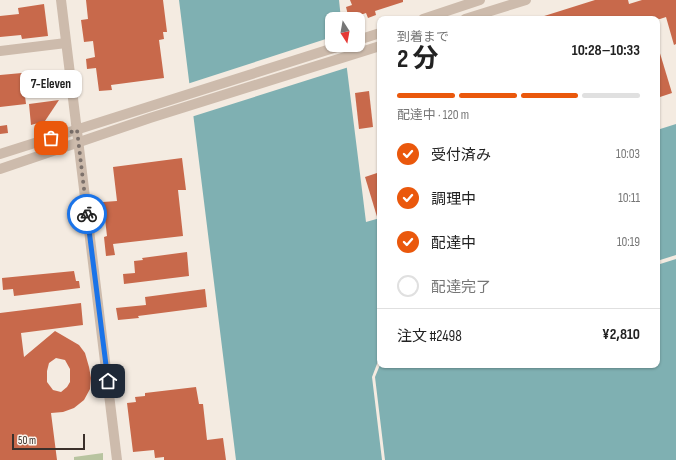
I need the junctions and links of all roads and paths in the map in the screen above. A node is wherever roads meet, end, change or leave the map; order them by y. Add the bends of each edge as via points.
1 (61, 0) edge
2 (480, 0) edge
3 (484, 0) edge
4 (526, 0) edge
5 (432, 16) edge
6 (486, 16) edge
7 (377, 34) edge
8 (365, 38) edge
9 (66, 43) junction
10 (377, 47) edge
11 (0, 51) edge
12 (325, 51) edge
13 (77, 130) junction
14 (79, 142) junction
15 (0, 154) edge
16 (0, 169) edge
17 (117, 460) edge

1 - 9 street
2 - 5 street
3 - 6 street
4 - 6 street
7 - 8 street
9 - 11 street
9 - 13 street
10 - 14 street
12 - 13 street
13 - 14 street
13 - 15 street
14 - 16 street
14 - 17 street

